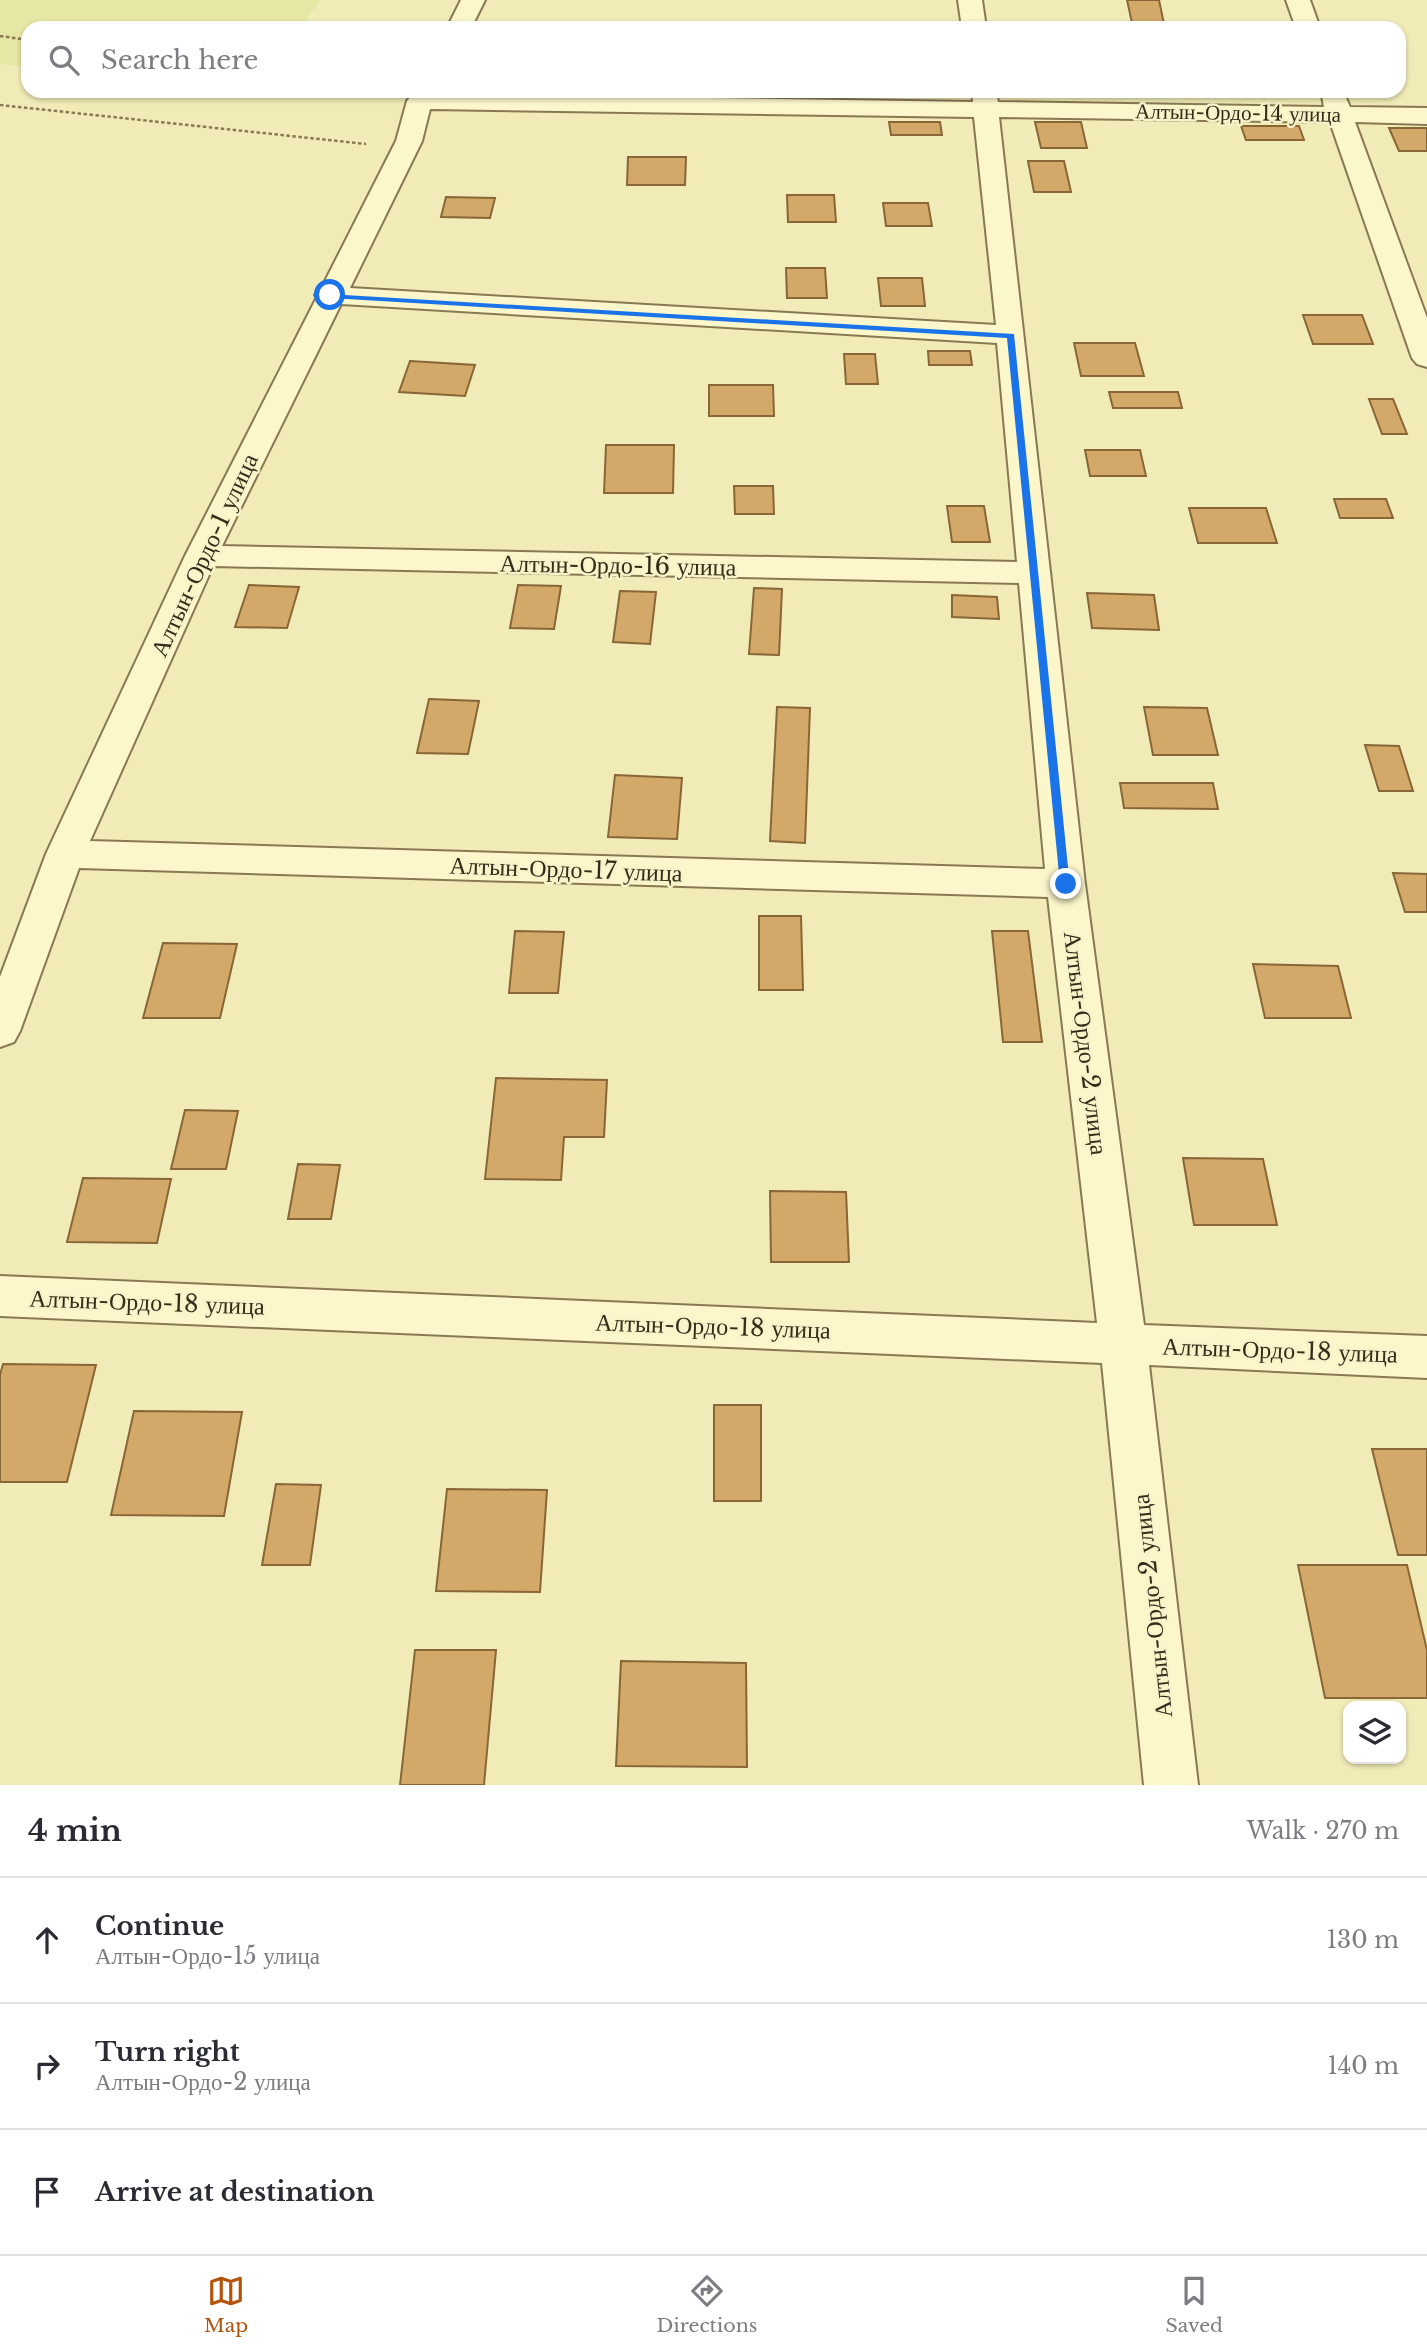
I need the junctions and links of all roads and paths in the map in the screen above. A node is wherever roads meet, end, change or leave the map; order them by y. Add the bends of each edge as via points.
1 (473, 0) edge
2 (970, 0) edge
3 (1298, 0) edge
4 (462, 21) edge
5 (973, 21) edge
6 (1306, 21) edge
7 (0, 36) edge
8 (21, 39) edge
9 (423, 98) edge
10 (704, 98) edge
11 (985, 100) edge
12 (1335, 103) edge
13 (0, 105) edge
14 (1427, 116) edge
15 (409, 141) junction
16 (330, 295) junction
17 (1011, 335) junction
18 (1427, 358) edge
19 (201, 556) junction
20 (1035, 573) junction
21 (65, 854) junction
22 (1066, 884) junction
23 (0, 1031) edge
24 (0, 1296) edge
25 (1123, 1344) junction
26 (1427, 1357) edge
27 (1171, 1785) edge

1 - 4 street
2 - 5 street
3 - 6 street
7 - 8 path
9 - 15 street, Алтын-Ордо-1 улица
10 - 11 street, Алтын-Ордо-14 улица
11 - 12 street, Алтын-Ордо-14 улица
11 - 17 street, Алтын-Ордо-2 улица
12 - 14 street, Алтын-Ордо-14 улица
12 - 18 street
13 - 15 path via 366,144
15 - 16 street, Алтын-Ордо-1 улица
16 - 17 street
16 - 19 street, Алтын-Ордо-1 улица
17 - 20 street, Алтын-Ордо-2 улица
19 - 20 street, Алтын-Ордо-16 улица
19 - 21 street, Алтын-Ордо-1 улица
20 - 22 street, Алтын-Ордо-2 улица
21 - 22 street, Алтын-Ордо-17 улица
21 - 23 street, Алтын-Ордо-1 улица
22 - 25 street, Алтын-Ордо-2 улица
24 - 25 street, Алтын-Ордо-18 улица
25 - 26 street, Алтын-Ордо-18 улица
25 - 27 street, Алтын-Ордо-2 улица

